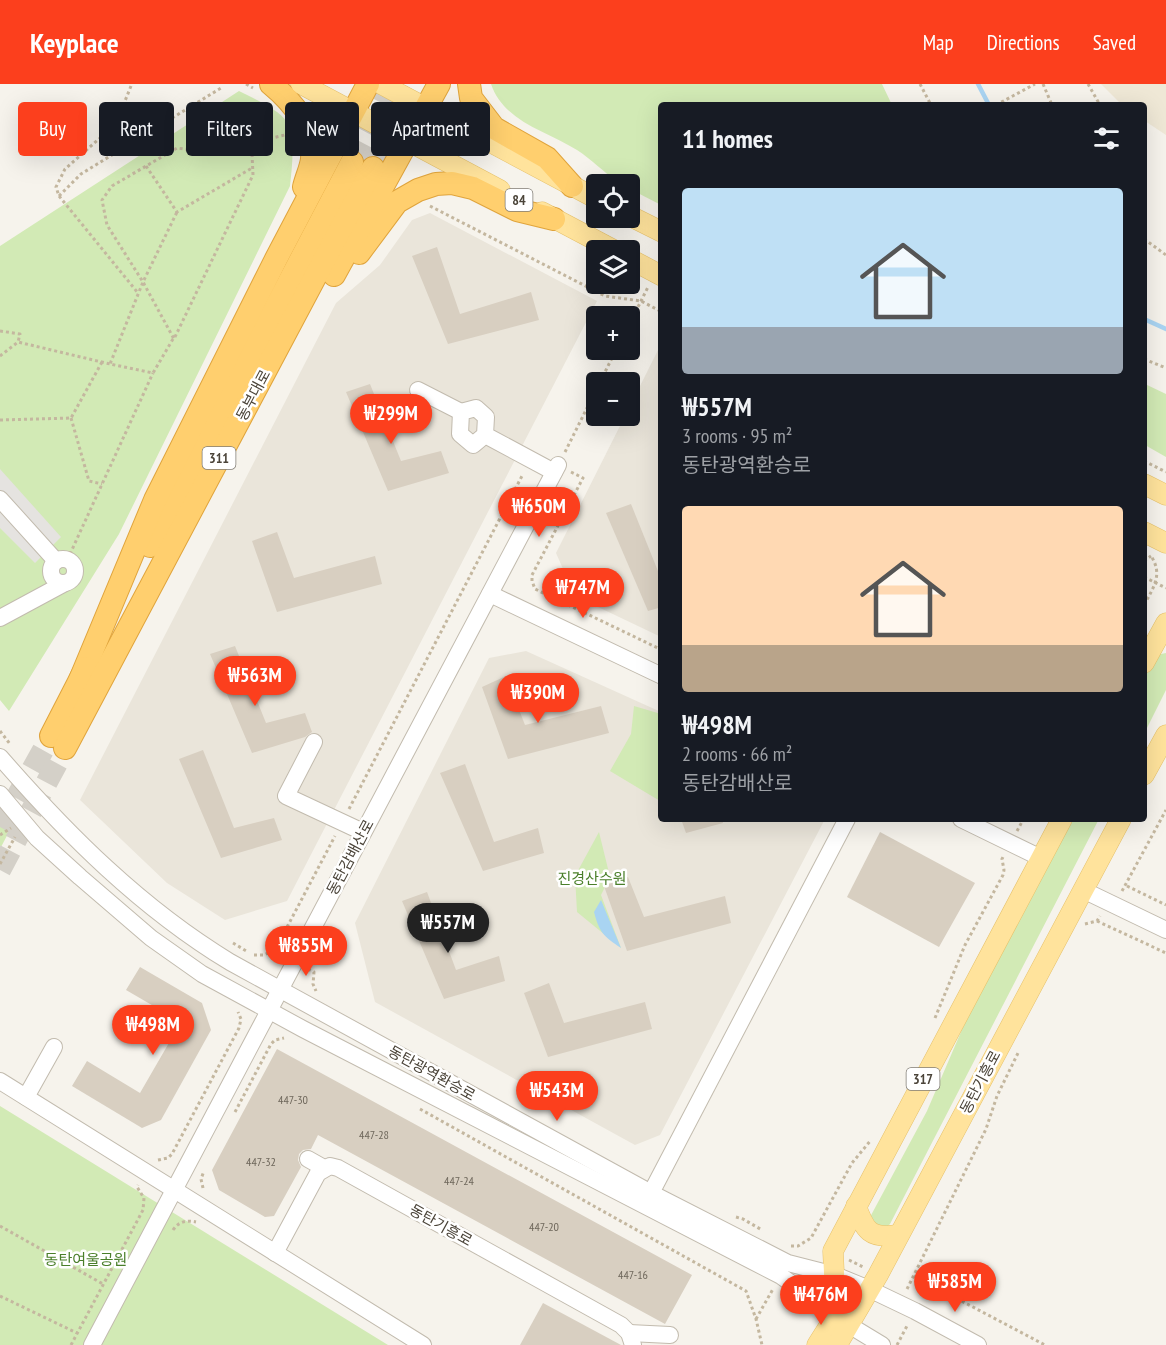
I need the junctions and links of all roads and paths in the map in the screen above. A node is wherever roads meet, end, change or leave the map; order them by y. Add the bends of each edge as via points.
1 (271, 84) edge
2 (301, 84) edge
3 (368, 84) edge
4 (381, 84) edge
5 (439, 84) edge
6 (469, 84) edge
7 (920, 84) edge
8 (1035, 84) edge
9 (1043, 84) edge
10 (1088, 84) edge
11 (131, 86) dead end
12 (221, 88) dead end
13 (334, 102) edge
14 (358, 102) edge
15 (413, 102) edge
16 (430, 102) edge
17 (929, 102) edge
18 (1002, 102) edge
19 (1051, 102) edge
20 (1098, 102) edge
21 (490, 143) edge
22 (186, 149) edge
23 (252, 156) edge
24 (330, 156) tunnel mouth
25 (400, 156) edge
26 (436, 156) edge
27 (146, 166) junction
28 (253, 167) junction
29 (572, 186) junction
30 (586, 193) edge
31 (59, 196) junction
32 (424, 203) dead end
33 (177, 212) junction
34 (554, 219) junction
35 (640, 221) edge
36 (658, 230) edge
37 (595, 240) edge
38 (1147, 241) edge
39 (1166, 255) edge
40 (276, 259) junction
41 (640, 267) edge
42 (656, 280) edge
43 (143, 282) junction
44 (326, 290) junction
45 (138, 293) junction
46 (641, 301) junction
47 (638, 306) edge
48 (658, 310) edge
49 (0, 331) edge
50 (174, 339) junction
51 (18, 342) junction
52 (0, 356) edge
53 (1147, 360) edge
54 (102, 362) junction
55 (110, 364) junction
56 (1166, 368) edge
57 (153, 373) junction
58 (418, 390) dead end
59 (586, 409) edge
60 (71, 418) junction
61 (0, 420) edge
62 (1147, 463) edge
63 (556, 468) junction
64 (1166, 472) edge
65 (102, 484) junction
66 (1147, 486) edge
67 (1166, 495) edge
68 (0, 499) edge
69 (1147, 536) edge
70 (1158, 550) edge
71 (61, 560) junction
72 (1147, 579) edge
73 (1156, 583) junction
74 (1166, 588) edge
75 (490, 594) junction
76 (1147, 600) edge
77 (0, 618) edge
78 (1166, 623) edge
79 (127, 632) junction
80 (658, 648) edge
81 (1154, 650) edge
82 (658, 674) edge
83 (80, 680) junction
84 (1166, 735) edge
85 (314, 742) dead end
86 (0, 757) edge
87 (1147, 770) edge
88 (0, 794) edge
89 (1166, 810) edge
90 (6, 820) dead end
91 (845, 822) edge
92 (967, 822) edge
93 (1060, 822) edge
94 (1119, 822) edge
95 (12, 826) junction
96 (363, 832) junction
97 (0, 836) edge
98 (1041, 858) junction
99 (1002, 860) dead end
100 (0, 864) edge
101 (1083, 890) junction
102 (1166, 905) edge
103 (1080, 927) dead end
104 (1166, 930) edge
105 (1166, 953) edge
106 (279, 990) junction
107 (238, 1011) dead end
108 (269, 1011) junction
109 (935, 1019) dead end
110 (289, 1038) dead end
111 (1022, 1044) dead end
112 (54, 1047) dead end
113 (0, 1081) edge
114 (26, 1097) junction
115 (417, 1107) dead end
116 (235, 1113) dead end
117 (874, 1137) dead end
118 (152, 1158) dead end
119 (308, 1159) dead end
120 (208, 1162) dead end
121 (324, 1168) junction
122 (137, 1187) dead end
123 (174, 1191) junction
124 (204, 1191) dead end
125 (651, 1193) junction
126 (856, 1206) junction
127 (195, 1223) dead end
128 (0, 1226) edge
129 (898, 1235) junction
130 (168, 1238) dead end
131 (811, 1238) junction
132 (798, 1246) dead end
133 (833, 1251) junction
134 (275, 1253) junction
135 (835, 1275) junction
136 (914, 1276) junction
137 (874, 1282) junction
138 (103, 1284) junction
139 (906, 1291) dead end
140 (0, 1296) edge
141 (842, 1320) junction
142 (77, 1334) junction
143 (670, 1335) dead end
144 (631, 1339) edge
145 (764, 1344) edge
146 (71, 1345) edge
147 (92, 1345) edge
148 (423, 1345) edge
149 (817, 1345) edge
150 (837, 1345) edge
151 (882, 1345) edge
152 (978, 1345) edge
153 (1045, 1345) edge

1 - 40 highway via 287,97 302,119 311,141 312,162
2 - 13 main road, 84
3 - 14 highway
4 - 15 main road, 84
5 - 16 highway
6 - 29 highway via 471,98 494,128 547,158
7 - 17 path
8 - 18 path
9 - 19 path
10 - 20 path
11 - 31 path via 108,131 65,169 56,187
12 - 31 path via 81,174
21 - 29 main road, 84
22 - 27 path via 177,148
23 - 28 path
24 - 40 highway
25 - 44 highway
26 - 34 main road, 84
27 - 33 path
27 - 43 path via 112,186 102,200 107,225
28 - 33 path
28 - 50 path via 253,175
29 - 30 main road, 84
31 - 45 path
32 - 46 path via 605,296
33 - 43 path
34 - 37 main road, 84
34 - 44 highway via 517,210 473,188 436,184 397,202
35 - 36 main road
38 - 39 path
40 - 83 highway via 155,500
41 - 42 main road
42 - 46 path
43 - 45 path
43 - 50 path
44 - 79 highway via 177,562
45 - 55 path
46 - 47 path
46 - 48 path
49 - 51 path via 20,334
50 - 57 path
51 - 52 path
51 - 54 path
53 - 56 path
54 - 55 path
54 - 60 path
55 - 57 path
57 - 65 path
58 - 63 street via 460,412 476,408 486,417 485,435
59 - 63 path
60 - 61 path
60 - 65 path via 89,481
62 - 64 path
63 - 75 street, 동탄감배산로
63 - 80 path via 583,478 532,575 536,589
65 - 71 path
66 - 67 main road
68 - 71 street
69 - 70 main road
70 - 73 path
71 - 77 street via 51,568 52,576 65,583
72 - 73 path
73 - 74 path
73 - 76 path
75 - 82 street
75 - 96 street, 동탄감배산로
78 - 81 main road
79 - 83 highway, 동부대로 / 311 via 58,742
79 - 83 highway, 동부대로 / 311 via 363,165
84 - 87 main road
85 - 96 street via 286,796
86 - 106 street, 동탄광역환승로 via 72,837 141,899 202,945
88 - 108 street, 동탄광역환승로 via 37,838 124,916 183,962
89 - 102 path via 1126,886
90 - 95 path
91 - 125 street
92 - 98 street
93 - 98 main road, 317
94 - 101 main road, 동탄기흥로
95 - 97 path
95 - 100 path via 17,832
96 - 106 street, 동탄감배산로
98 - 126 main road, 317
99 - 109 path via 1002,875 965,945
101 - 104 street
101 - 129 main road, 동탄기흥로
103 - 105 path via 1097,921
106 - 108 street, 동탄감배산로
106 - 125 street, 동탄광역환승로
107 - 118 path via 240,1028 172,1154 163,1160
108 - 123 street, 동탄감배산로
108 - 141 street, 동탄광역환승로 via 781,1276
110 - 116 path via 271,1044
111 - 136 path via 986,1129
112 - 114 street
113 - 114 street
114 - 123 street
115 - 145 path via 746,1292
117 - 131 path via 852,1163
119 - 121 street, 동탄기흥로
120 - 124 path via 201,1179
121 - 134 street
121 - 144 street, 동탄기흥로 via 338,1168 621,1324
122 - 138 path via 144,1198 143,1210
123 - 134 street
123 - 147 street, 동탄감배산로
125 - 135 street, 동탄광역환승로 via 788,1263
126 - 129 main road via 872,1234
126 - 133 main road, 317
127 - 130 path via 178,1224
128 - 138 path
129 - 137 main road, 동탄기흥로
131 - 132 path
131 - 133 path
133 - 135 main road
133 - 137 path
134 - 148 street
135 - 137 street, 동탄광역환승로
135 - 141 main road
136 - 139 path
136 - 153 path
137 - 141 main road, 동탄기흥로
137 - 152 street, 동탄광역환승로 via 915,1311
138 - 142 path
140 - 142 path
141 - 149 main road, 동탄기흥로
141 - 150 main road, 동탄기흥로
141 - 151 street, 동탄광역환승로
142 - 146 path
143 - 144 street

